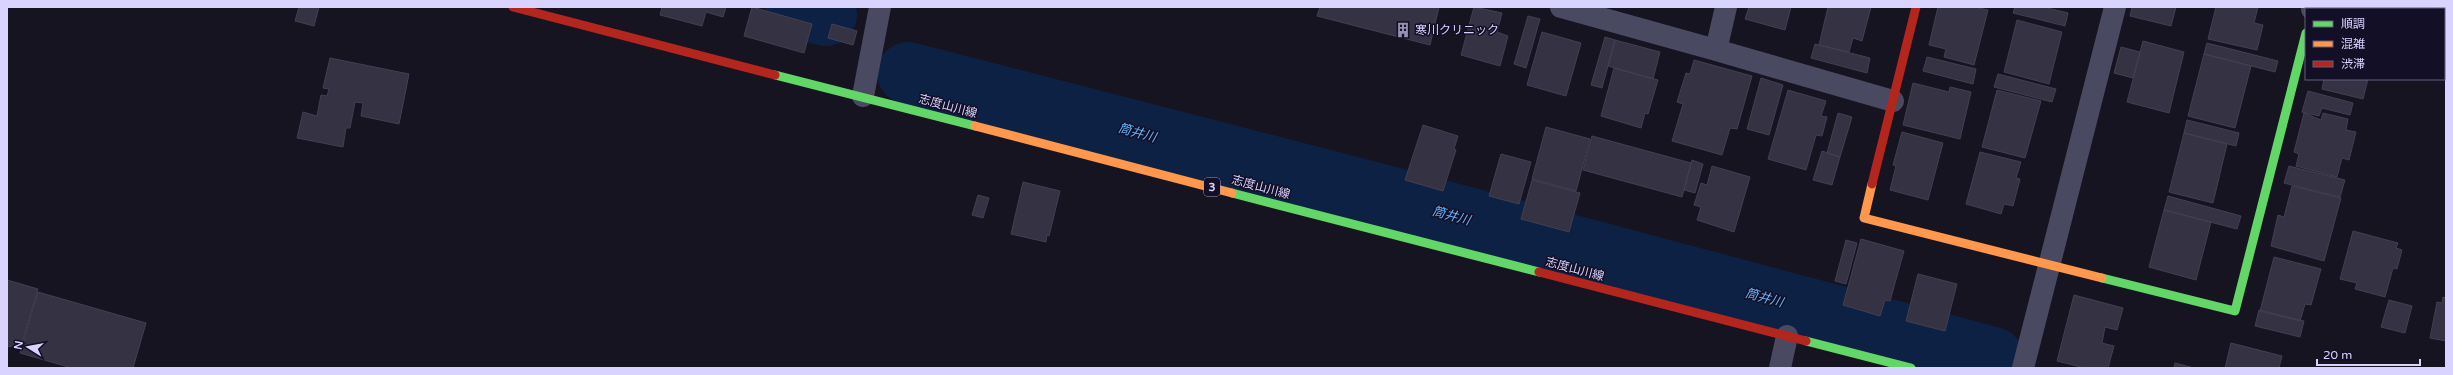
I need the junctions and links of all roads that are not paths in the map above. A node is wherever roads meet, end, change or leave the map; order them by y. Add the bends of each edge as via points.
1 (513, 7) edge
2 (1561, 7) edge
3 (1726, 7) edge
4 (1916, 7) edge
5 (2115, 7) edge
6 (879, 12) edge
7 (2305, 37) edge
8 (1716, 50) junction
9 (863, 94) junction
10 (1893, 101) junction
11 (2049, 265) junction
12 (1787, 336) junction
13 (1780, 368) edge
14 (1911, 368) edge
15 (2023, 368) edge

1 - 9 main road, 志度山川線 / 3
2 - 8 street
3 - 8 street
4 - 10 main road
5 - 11 street
6 - 9 street
7 - 11 main road via 2235,310
8 - 10 street
9 - 12 main road, 志度山川線 / 3
10 - 11 main road via 1864,218
11 - 15 street
12 - 13 street
12 - 14 main road, 志度山川線 / 3

